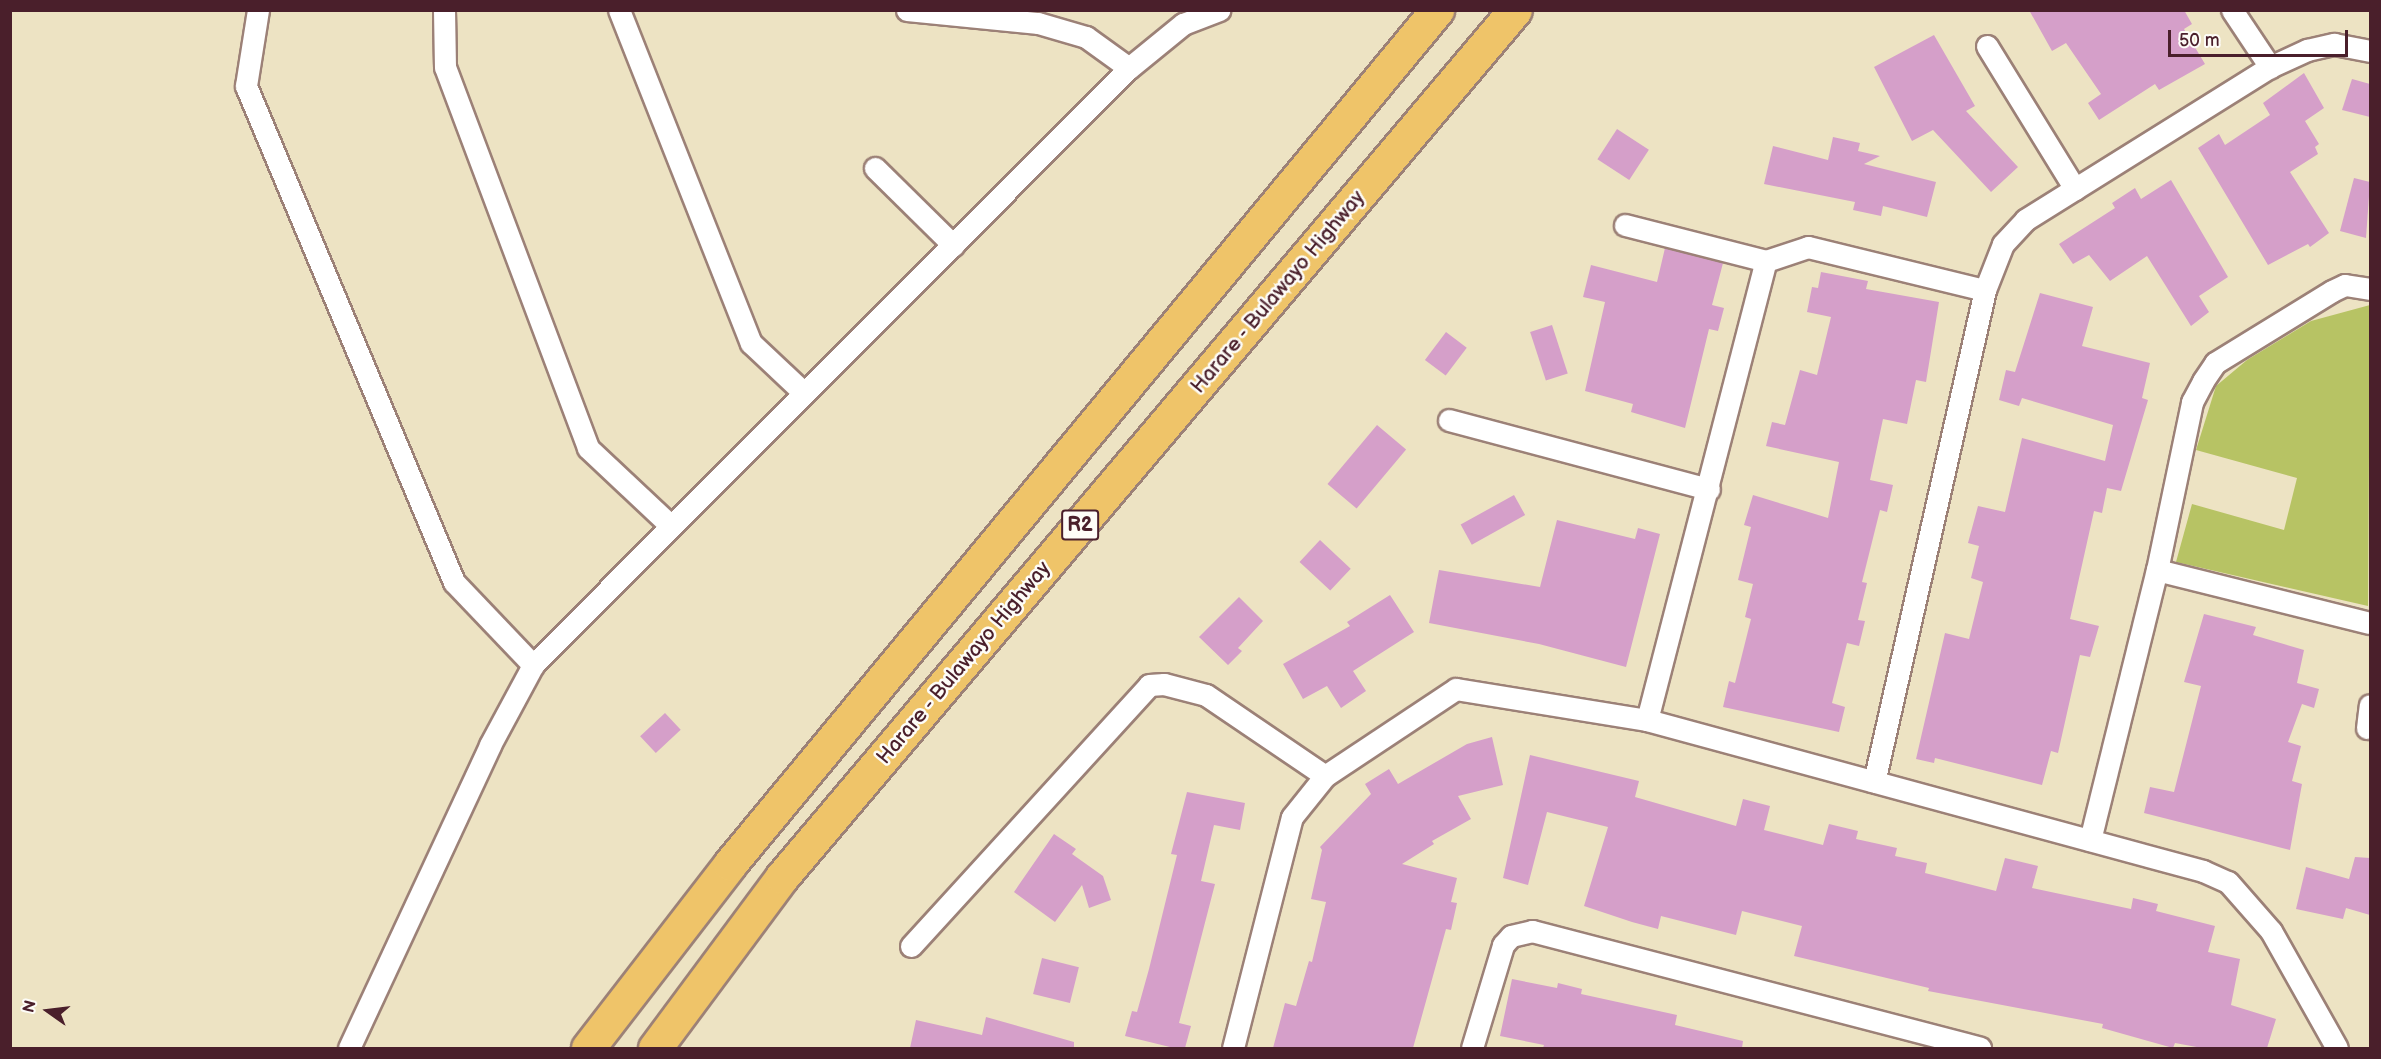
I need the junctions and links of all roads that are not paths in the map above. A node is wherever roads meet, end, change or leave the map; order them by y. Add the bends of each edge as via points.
1 (258, 10) edge
2 (444, 10) edge
3 (620, 10) edge
4 (907, 10) edge
5 (1219, 10) edge
6 (1437, 10) edge
7 (1515, 10) edge
8 (2232, 10) edge
9 (1987, 46) dead end
10 (2370, 51) edge
11 (1129, 68) junction
12 (2270, 68) junction
13 (875, 168) dead end
14 (2076, 189) junction
15 (1625, 225) dead end
16 (953, 244) junction
17 (1766, 261) junction
18 (2370, 289) edge
19 (1985, 290) junction
20 (804, 393) junction
21 (1449, 420) dead end
22 (1709, 489) junction
23 (671, 526) junction
24 (2157, 570) junction
25 (2370, 623) edge
26 (533, 665) junction
27 (2370, 705) edge
28 (1647, 720) junction
29 (2367, 728) dead end
30 (1325, 776) junction
31 (1874, 782) junction
32 (2090, 840) junction
33 (911, 946) dead end
34 (349, 1048) edge
35 (588, 1048) edge
36 (655, 1048) edge
37 (1233, 1048) edge
38 (1472, 1048) edge
39 (1980, 1048) edge
40 (2337, 1048) edge

1 - 26 street via 246,86 454,582
2 - 23 street via 445,67 588,448
3 - 20 street via 751,344
4 - 11 street via 1038,23 1086,37
5 - 11 street via 1183,24
6 - 35 highway, R2 via 730,864
7 - 36 highway, Harare - Bulawayo Highway / R2 via 782,877
8 - 12 street
9 - 14 street
10 - 12 street via 2334,44 2307,50
11 - 16 street
12 - 14 street
13 - 16 street
14 - 19 street via 2025,220 2002,244
15 - 17 street
16 - 20 street
17 - 19 street via 1808,247
17 - 22 street
18 - 24 street via 2345,285 2332,291 2215,363 2192,402
19 - 31 street
20 - 23 street
21 - 22 street
22 - 28 street
23 - 26 street
24 - 25 street
24 - 32 street
26 - 34 street via 490,745
27 - 29 street
28 - 30 street via 1456,689
28 - 31 street
30 - 33 street via 1206,695 1164,684 1149,685
30 - 37 street via 1288,824
31 - 32 street
32 - 40 street via 2203,871 2228,882 2271,931
38 - 39 street via 1503,945 1511,936 1532,931

